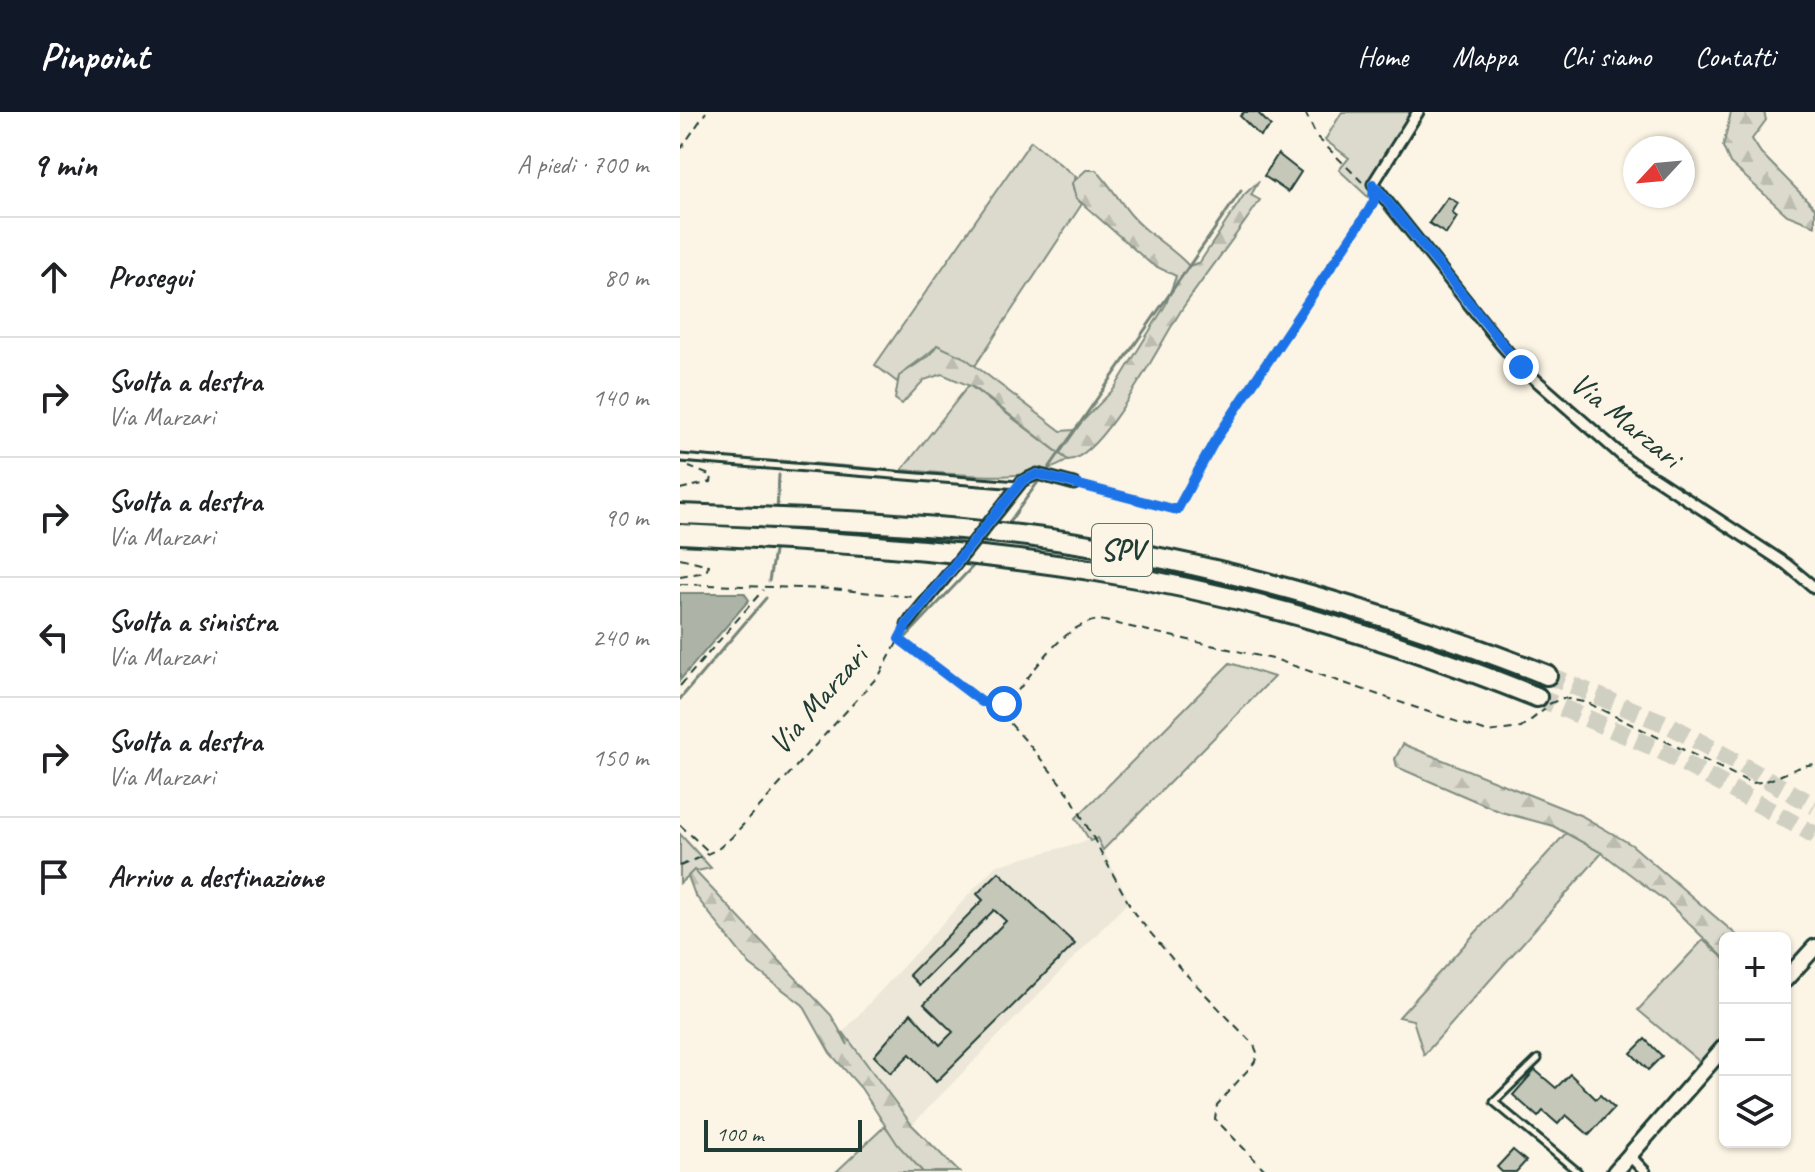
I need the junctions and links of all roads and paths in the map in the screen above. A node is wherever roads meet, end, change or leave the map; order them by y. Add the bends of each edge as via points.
1 (706, 112) edge
2 (1305, 112) edge
3 (1418, 112) edge
4 (680, 150) edge
5 (1373, 184) junction
6 (680, 461) edge
7 (1074, 484) joint
8 (1019, 485) junction
9 (680, 489) edge
10 (680, 514) edge
11 (680, 534) edge
12 (680, 558) edge
13 (680, 576) edge
14 (680, 584) edge
15 (1815, 588) edge
16 (764, 589) junction
17 (927, 599) junction
18 (907, 624) joint
19 (899, 639) junction
20 (1547, 675) tunnel mouth
21 (680, 686) edge
22 (1537, 697) tunnel mouth
23 (982, 702) junction
24 (1815, 764) edge
25 (680, 825) edge
26 (709, 852) junction
27 (680, 866) edge
28 (1815, 947) edge
29 (1791, 973) edge
30 (1719, 1052) edge
31 (1538, 1059) dead end
32 (1629, 1155) junction
33 (1267, 1172) edge
34 (1578, 1172) edge
35 (1615, 1172) edge
36 (1645, 1172) edge

1 - 4 path
2 - 5 path via 1317,137 1355,177
3 - 5 street
5 - 7 path via 1369,210 1214,442 1177,510
5 - 15 street, Via Marzari via 1521,367 1646,474
6 - 8 lane
6 - 9 path via 712,476 711,482
7 - 8 street via 1037,474
8 - 17 street, bridge
10 - 20 highway, SPV via 916,525 1128,552 1314,595 1437,633
11 - 22 highway, SPV via 934,549 1135,577 1321,622
12 - 13 path via 709,565 706,572
14 - 16 path
16 - 17 path via 832,589
16 - 21 path
17 - 18 street
18 - 19 path, Via Marzari
19 - 23 path
19 - 26 path, Via Marzari via 880,674 732,837
23 - 24 path via 1010,700 1069,634 1100,620 1277,660 1487,732 1521,728 1550,704 1572,698 1751,783
23 - 33 path via 1017,731 1070,795 1134,913 1254,1045 1254,1063 1217,1105 1215,1119
25 - 26 path
26 - 27 path, Via Marzari
28 - 29 main road
30 - 32 main road
31 - 34 lane via 1494,1102
32 - 35 main road
32 - 36 street

